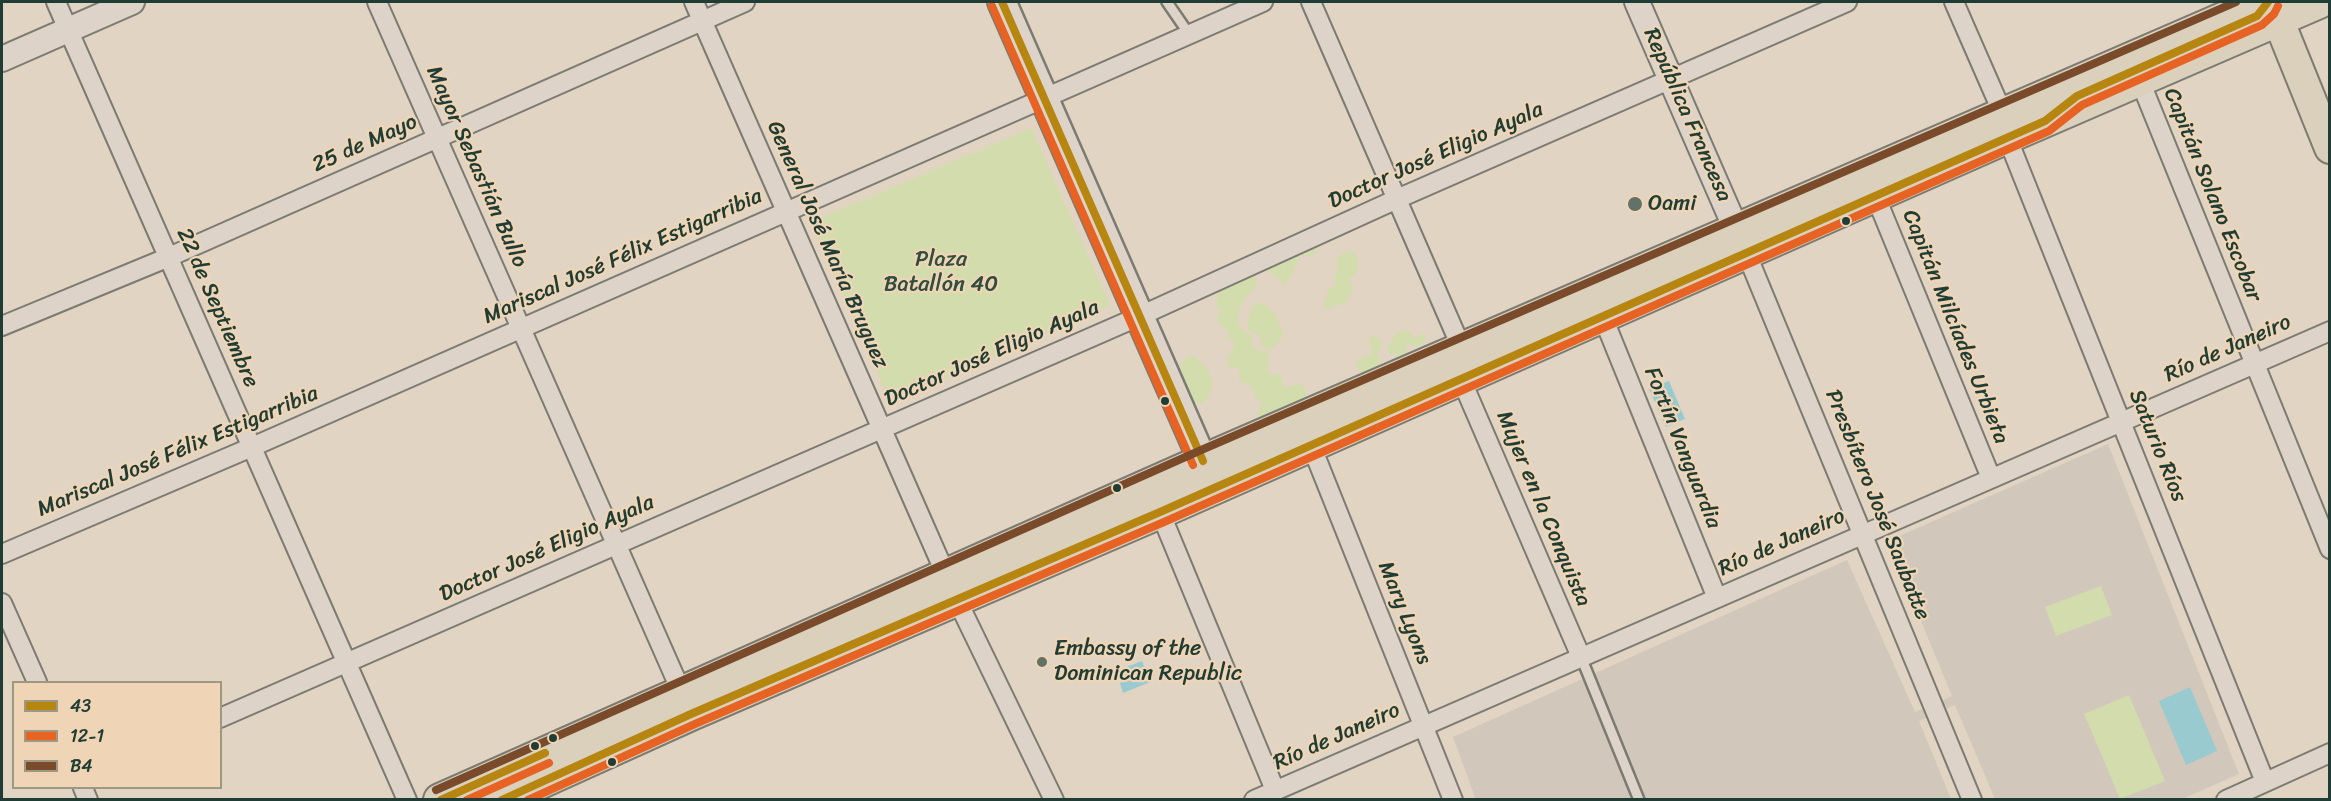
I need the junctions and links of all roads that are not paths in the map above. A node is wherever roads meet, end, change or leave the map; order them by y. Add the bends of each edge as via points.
1 (56, 2) edge
2 (132, 2) edge
3 (377, 2) edge
4 (694, 2) edge
5 (746, 2) edge
6 (1002, 2) edge
7 (1167, 2) edge
8 (1263, 2) edge
9 (1311, 2) edge
10 (1637, 2) edge
11 (1847, 2) edge
12 (1954, 2) edge
13 (2276, 11) edge
14 (702, 21) junction
15 (68, 30) junction
16 (1189, 34) junction
17 (2, 59) edge
18 (2135, 70) junction
19 (1671, 79) junction
20 (1044, 97) junction
21 (2005, 126) junction
22 (437, 138) junction
23 (2330, 148) edge
24 (1875, 195) junction
25 (1397, 199) junction
26 (786, 211) junction
27 (1806, 225) junction
28 (1741, 241) junction
29 (169, 257) junction
30 (1602, 315) junction
31 (1140, 316) junction
32 (2, 326) edge
33 (521, 328) junction
34 (2330, 331) edge
35 (1462, 348) junction
36 (2254, 364) junction
37 (1461, 379) junction
38 (2121, 421) junction
39 (882, 429) junction
40 (1311, 446) junction
41 (252, 447) junction
42 (1203, 461) junction
43 (1991, 478) junction
44 (1160, 512) junction
45 (1863, 534) junction
46 (617, 545) junction
47 (2330, 549) edge
48 (2, 554) edge
49 (951, 587) junction
50 (1717, 598) junction
51 (2, 603) edge
52 (1581, 657) junction
53 (347, 662) junction
54 (37, 681) edge
55 (686, 703) junction
56 (222, 717) edge
57 (1423, 726) junction
58 (2330, 753) edge
59 (2265, 782) junction
60 (1275, 790) junction
61 (407, 800) edge
62 (440, 800) edge
63 (501, 800) edge
64 (1054, 800) edge
65 (1254, 800) edge
66 (1453, 800) edge
67 (1639, 800) edge
68 (1972, 800) edge
69 (2226, 800) edge

1 - 15 street, 22 de Septiembre
2 - 15 street
3 - 22 street, Mayor Sebastián Bullo
4 - 14 street, General José María Bruguez
5 - 14 street, 25 de Mayo
6 - 20 main road
7 - 16 lane
8 - 16 street, Mariscal José Félix Estigarribia
9 - 25 street
10 - 19 street, República Francesa
11 - 19 street, Doctor José Eligio Ayala
12 - 21 street, Saturio Ríos
13 - 18 highway via 2266,8 2257,16
13 - 23 main road
14 - 22 street, 25 de Mayo
14 - 26 street, General José María Bruguez
15 - 17 street
15 - 29 street, 22 de Septiembre
16 - 20 street, Mariscal José Félix Estigarribia
18 - 21 highway
18 - 21 highway via 2077,96 2045,121
18 - 36 street, Capitán Solano Escobar
19 - 25 street, Doctor José Eligio Ayala
19 - 28 street, República Francesa
20 - 26 street, Mariscal José Félix Estigarribia
20 - 31 main road
21 - 24 highway
21 - 27 highway via 1850,194
21 - 28 highway
21 - 38 street, Saturio Ríos
22 - 29 street, 25 de Mayo
22 - 33 street, Mayor Sebastián Bullo
24 - 27 highway
24 - 43 street, Capitán Milcíades Urbieta
25 - 31 street, Doctor José Eligio Ayala
25 - 35 street
26 - 33 street, Mariscal José Félix Estigarribia
26 - 39 street, General José María Bruguez
27 - 28 highway
28 - 30 highway
28 - 35 highway
28 - 45 street, Presbítero José Saubatte
29 - 32 street, 25 de Mayo
29 - 41 street, 22 de Septiembre
30 - 37 highway
30 - 50 street, Fortín Vanguardia
31 - 39 street, Doctor José Eligio Ayala
31 - 42 main road
33 - 41 street, Mariscal José Félix Estigarribia
33 - 46 street, Mayor Sebastián Bullo
34 - 36 street, Río de Janeiro
35 - 42 highway
36 - 38 street, Río de Janeiro
36 - 47 street, Capitán Solano Escobar
37 - 40 highway
37 - 52 street, Mujer en la Conquista
38 - 43 street, Río de Janeiro
38 - 59 street, Saturio Ríos
39 - 46 street, Doctor José Eligio Ayala
39 - 49 street, General José María Bruguez
40 - 44 highway
40 - 57 street, Mary Lyons
41 - 48 street, Mariscal José Félix Estigarribia
41 - 53 street, 22 de Septiembre
42 - 49 highway
43 - 45 street, Río de Janeiro
44 - 49 highway
44 - 60 street
45 - 50 street, Río de Janeiro
45 - 68 street, Presbítero José Saubatte
46 - 53 street, Doctor José Eligio Ayala
46 - 55 street, Mayor Sebastián Bullo
49 - 55 highway
49 - 55 highway via 777,677
49 - 64 street, General José María Bruguez
50 - 52 street, Río de Janeiro
51 - 54 street
52 - 57 street, Río de Janeiro
52 - 67 lane
53 - 56 street, Doctor José Eligio Ayala
53 - 61 street, 22 de Septiembre
55 - 62 highway
55 - 63 highway
57 - 60 street, Río de Janeiro
57 - 66 street, Mary Lyons
58 - 59 street
59 - 69 street
60 - 65 street, Río de Janeiro

